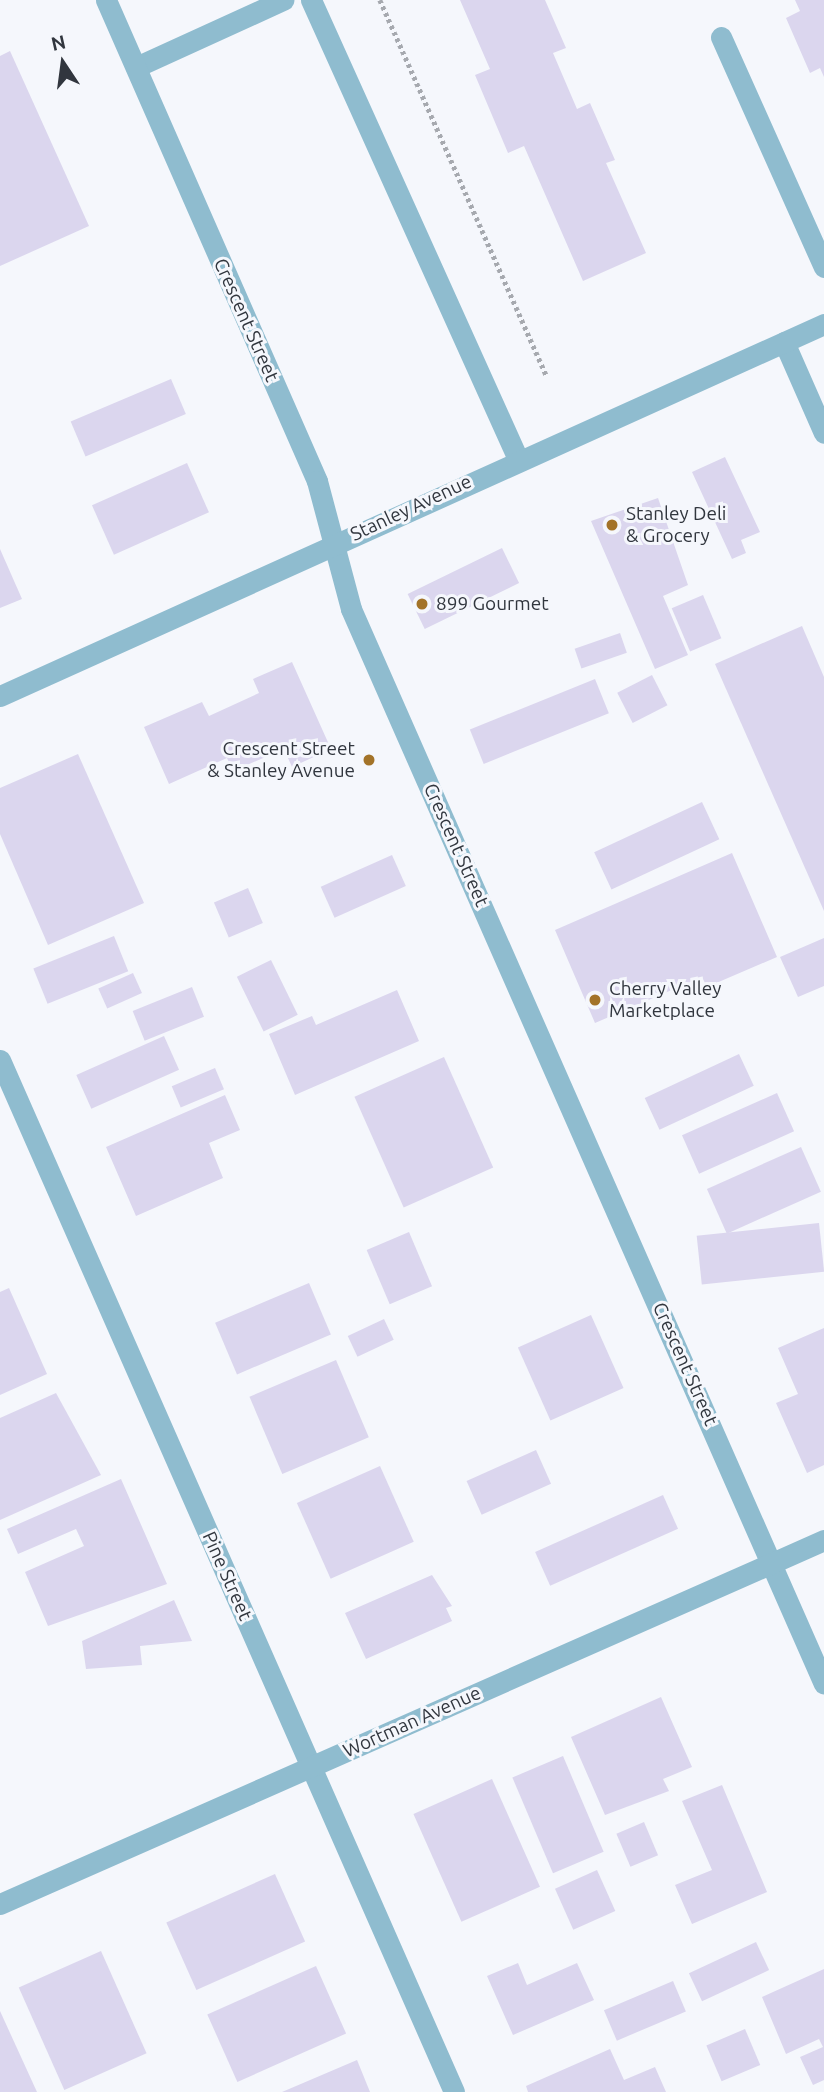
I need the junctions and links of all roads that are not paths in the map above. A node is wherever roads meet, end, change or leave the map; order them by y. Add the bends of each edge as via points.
1 (106, 0) edge
2 (284, 0) edge
3 (311, 0) edge
4 (721, 37) dead end
5 (136, 67) junction
6 (824, 267) edge
7 (824, 324) edge
8 (784, 342) junction
9 (824, 433) edge
10 (518, 459) junction
11 (334, 545) junction
12 (0, 696) edge
13 (0, 1060) edge
14 (824, 1540) edge
15 (771, 1563) junction
16 (824, 1684) edge
17 (311, 1767) junction
18 (0, 1904) edge
19 (454, 2092) edge

1 - 5 street, Crescent Street
2 - 5 street
3 - 10 street
4 - 6 street
5 - 11 street, Crescent Street via 317,481
7 - 8 street, Stanley Avenue
8 - 9 street
8 - 10 street, Stanley Avenue
10 - 11 street, Stanley Avenue
11 - 12 street, Stanley Avenue
11 - 15 street, Crescent Street via 351,609
13 - 17 street, Pine Street
14 - 15 street, Wortman Avenue
15 - 16 street, Crescent Street
15 - 17 street, Wortman Avenue
17 - 18 street, Wortman Avenue
17 - 19 street, Pine Street

